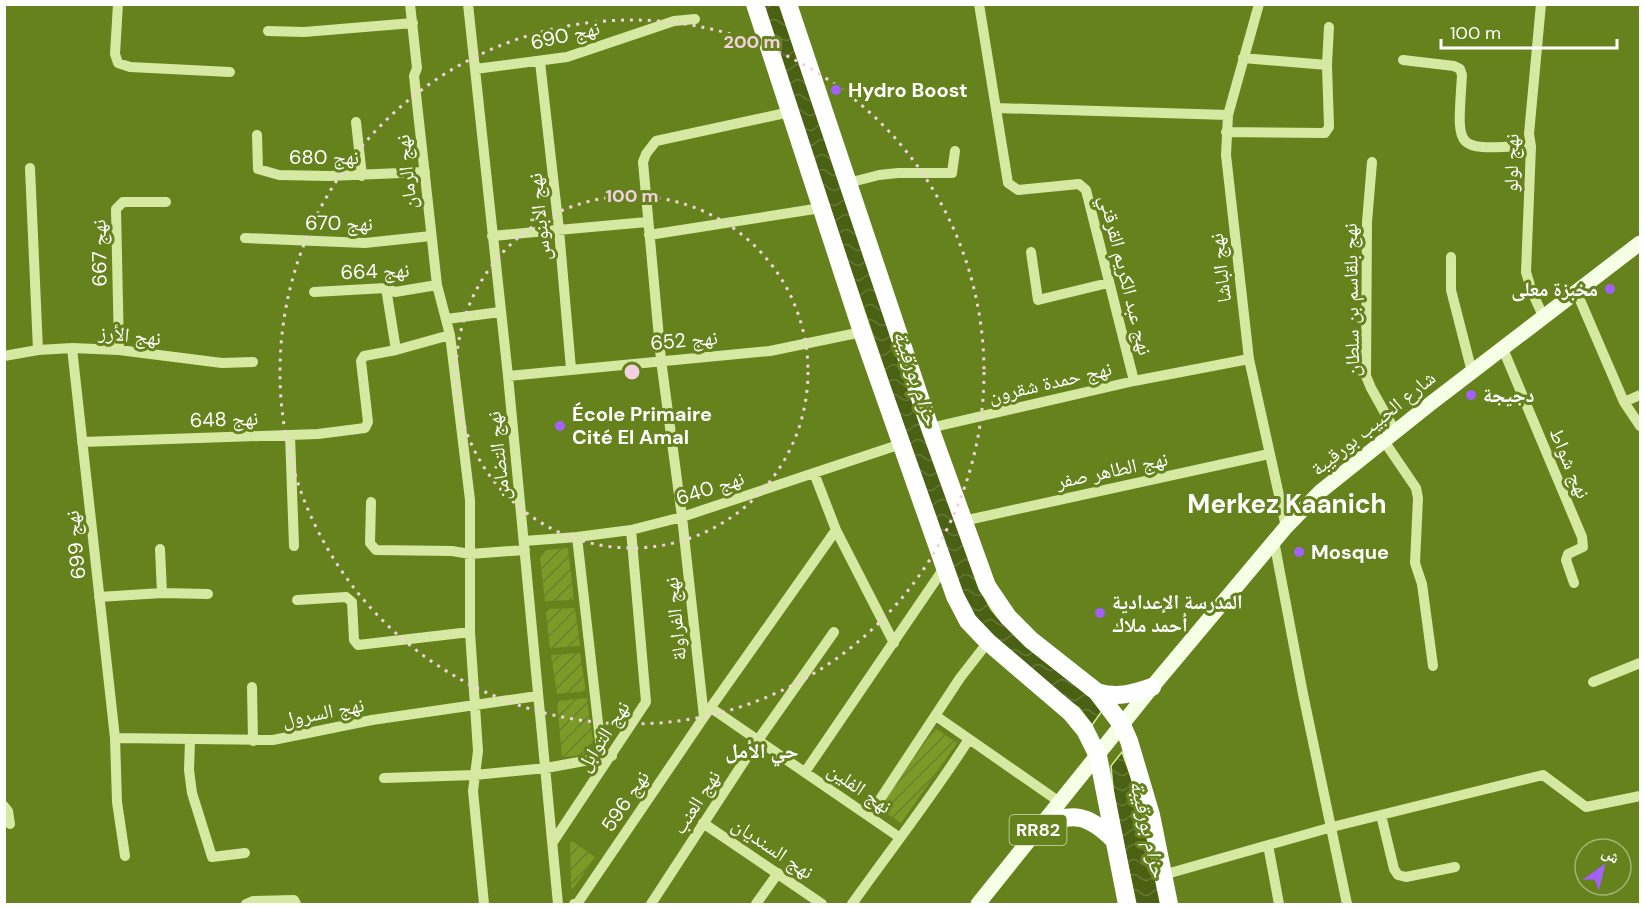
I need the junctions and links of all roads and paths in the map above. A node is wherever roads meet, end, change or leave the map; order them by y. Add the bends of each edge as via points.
1 (118, 4) edge
2 (410, 4) edge
3 (468, 4) edge
4 (755, 4) edge
5 (788, 4) edge
6 (980, 4) edge
7 (1259, 4) edge
8 (1541, 4) edge
9 (695, 19) dead end
10 (413, 22) junction
11 (1329, 27) dead end
12 (268, 32) dead end
13 (1243, 58) junction
14 (1402, 60) dead end
15 (540, 62) junction
16 (1328, 65) junction
17 (475, 69) junction
18 (230, 72) dead end
19 (996, 108) junction
20 (790, 112) junction
21 (1228, 115) junction
22 (356, 122) dead end
23 (1227, 132) junction
24 (257, 135) dead end
25 (1531, 146) junction
26 (954, 151) dead end
27 (1372, 162) dead end
28 (30, 168) dead end
29 (425, 172) junction
30 (362, 176) junction
31 (848, 183) junction
32 (166, 202) dead end
33 (821, 208) junction
34 (648, 222) junction
35 (559, 230) junction
36 (649, 234) junction
37 (431, 236) junction
38 (492, 236) junction
39 (245, 238) dead end
40 (1641, 243) edge
41 (1031, 252) dead end
42 (1451, 257) dead end
43 (1108, 283) junction
44 (437, 285) junction
45 (386, 288) junction
46 (314, 292) dead end
47 (1577, 293) junction
48 (500, 312) junction
49 (1544, 318) junction
50 (447, 319) junction
51 (862, 332) junction
52 (450, 335) junction
53 (72, 348) junction
54 (1503, 349) junction
55 (38, 350) junction
56 (119, 350) junction
57 (396, 350) junction
58 (4, 356) edge
59 (1249, 359) junction
60 (661, 360) junction
61 (253, 362) dead end
62 (571, 369) junction
63 (1472, 372) junction
64 (508, 376) junction
65 (1134, 381) junction
66 (1641, 395) edge
67 (1624, 402) junction
68 (1641, 426) edge
69 (930, 428) junction
70 (290, 435) junction
71 (1390, 436) junction
72 (82, 442) junction
73 (902, 444) junction
74 (1269, 454) junction
75 (814, 473) junction
76 (371, 502) dead end
77 (682, 517) junction
78 (963, 521) junction
79 (1286, 527) junction
80 (631, 530) junction
81 (837, 530) junction
82 (577, 537) junction
83 (1274, 542) junction
84 (524, 545) junction
85 (294, 546) dead end
86 (160, 549) dead end
87 (470, 554) junction
88 (944, 568) junction
89 (1574, 584) dead end
90 (162, 593) junction
91 (208, 594) dead end
92 (99, 597) junction
93 (297, 600) dead end
94 (471, 632) junction
95 (834, 632) dead end
96 (988, 642) junction
97 (894, 643) junction
98 (1641, 663) edge
99 (1433, 666) dead end
100 (1593, 682) dead end
101 (252, 687) dead end
102 (1152, 687) junction
103 (1097, 692) junction
104 (537, 696) junction
105 (476, 705) junction
106 (711, 708) junction
107 (936, 716) junction
108 (704, 717) junction
109 (1122, 725) junction
110 (115, 738) junction
111 (969, 739) junction
112 (190, 740) junction
113 (758, 740) junction
114 (253, 741) junction
115 (1098, 756) junction
116 (607, 757) junction
117 (546, 768) junction
118 (805, 772) junction
119 (475, 775) junction
120 (384, 778) dead end
121 (1641, 796) edge
122 (1060, 803) junction
123 (4, 806) edge
124 (1381, 815) junction
125 (869, 816) junction
126 (703, 823) junction
127 (11, 824) edge
128 (1041, 826) junction
129 (1332, 827) junction
130 (899, 837) junction
131 (1114, 840) junction
132 (553, 842) junction
133 (1268, 845) junction
134 (245, 853) dead end
135 (125, 856) dead end
136 (1455, 867) dead end
137 (778, 873) junction
138 (1163, 875) junction
139 (246, 904) edge
140 (296, 904) edge
141 (484, 904) edge
142 (558, 904) edge
143 (576, 904) edge
144 (651, 904) edge
145 (756, 904) edge
146 (822, 904) edge
147 (852, 904) edge
148 (978, 904) edge
149 (1127, 904) edge
150 (1169, 904) edge
151 (1279, 904) edge
152 (1347, 904) edge

1 - 18 street via 118,63 130,67
2 - 10 street, نهج الرمان
3 - 17 street, نهج التضامن
4 - 20 highway
5 - 31 highway
6 - 19 street, نهج عبد الكريم القرقني
7 - 13 street, نهج الباشا
8 - 25 street, نهج لولو
9 - 15 street, نهج 690 via 674,21 567,57
10 - 12 street
10 - 29 street, نهج الرمان via 417,68 414,76
11 - 16 street
13 - 16 street
13 - 21 street, نهج الباشا
14 - 25 street via 1460,69 1459,128 1467,145
15 - 17 street, نهج 690
15 - 35 street, نهج الأبنوس
16 - 23 street via 1329,127 1325,133
17 - 38 street, نهج التضامن
19 - 21 street
19 - 43 street, نهج عبد الكريم القرقني via 1008,183 1018,190 1079,184 1086,190
20 - 33 highway
20 - 34 street, نهج الفراولة via 656,141 644,162
21 - 23 street, نهج الباشا
22 - 30 street
23 - 59 street, نهج الباشا via 1227,179
24 - 30 street, نهج 680 via 256,162 265,171
25 - 49 street, نهج لولو via 1526,272
26 - 31 street via 952,174 898,173
27 - 71 street, نهج بلقاسم بن سلطان via 1367,222 1366,376
28 - 55 street
29 - 30 street, نهج 680
29 - 37 street, نهج الرمان
31 - 69 highway
32 - 56 street, نهج 667 via 123,202 116,209
33 - 36 street
33 - 51 highway
34 - 35 street
34 - 36 street, نهج الفراولة
35 - 38 street
35 - 62 street, نهج الأبنوس
36 - 60 street, نهج الفراولة
37 - 39 street, نهج 670 via 365,243
37 - 44 street, نهج الرمان
38 - 48 street, نهج التضامن
40 - 47 main road, شارع الحبيب بورقيبة / RR82
41 - 43 street via 1038,300
42 - 63 street via 1451,290
43 - 65 street, نهج عبد الكريم القرقني
44 - 45 street, نهج 664 via 395,292
44 - 50 street, نهج الرمان
45 - 46 street, نهج 664
45 - 57 street
47 - 49 main road, شارع الحبيب بورقيبة / RR82
47 - 67 street
48 - 50 street
48 - 64 street, نهج التضامن
49 - 54 main road, شارع الحبيب بورقيبة / RR82
50 - 52 street, نهج الرمان
51 - 60 street, نهج 652 via 770,351
51 - 73 highway
52 - 57 street
52 - 87 street, نهج الرمان via 470,500
53 - 55 street, نهج الأرز
53 - 56 street, نهج الأرز
53 - 72 street, نهج 699
54 - 63 main road, شارع الحبيب بورقيبة / RR82
54 - 89 street, نهج شواط via 1582,537 1583,547 1568,554 1566,560
55 - 58 street, نهج الأرز
56 - 61 street, نهج الأرز via 214,363
57 - 70 street, نهج 648 via 364,356 361,361 366,428
59 - 65 street, نهج حمدة شقرون
59 - 74 street, نهج الباشا
60 - 62 street, نهج 652
60 - 77 street, نهج الفراولة
62 - 64 street, نهج 652
63 - 71 main road, شارع الحبيب بورقيبة / RR82
64 - 84 street, نهج التضامن
65 - 69 street, نهج حمدة شقرون
66 - 67 street
67 - 68 street
69 - 78 highway
70 - 72 street, نهج 648
70 - 85 street
71 - 79 main road, شارع الحبيب بورقيبة / RR82 via 1321,491
71 - 99 street, نهج بلقاسم بن سلطان via 1418,498 1415,563 1422,584
72 - 92 street, نهج 699
73 - 75 street, نهج 640
73 - 88 highway
74 - 78 street, نهج الطاهر صفر
74 - 79 street, نهج الباشا
75 - 77 street, نهج 640
75 - 81 street
76 - 87 street, نهج 640 via 370,543 376,550
77 - 80 street, نهج 640
77 - 108 street, نهج الفراولة
78 - 103 highway via 987,586 999,606 1031,640
79 - 83 main road, شارع الحبيب بورقيبة / RR82
80 - 82 street, نهج 640
80 - 116 street, نهج التوابل via 646,702
81 - 97 street
81 - 106 street, نهج 596
82 - 84 street, نهج 640
82 - 116 street
83 - 102 main road, شارع الحبيب بورقيبة / RR82
83 - 129 street
84 - 87 street, نهج 640
84 - 104 street, نهج التضامن
86 - 90 street
87 - 94 street, نهج الرمان
88 - 96 highway via 968,621
88 - 97 street
90 - 91 street
90 - 92 street
92 - 110 street, نهج 699
93 - 94 street via 346,597 352,602 354,640 358,645
94 - 105 street, نهج الرمان
95 - 113 street, نهج العنب
96 - 107 street
96 - 115 highway via 1071,713
97 - 118 street
98 - 100 street
101 - 114 street
102 - 103 highway via 1124,696
102 - 109 main road, شارع الحبيب بورقيبة / RR82
103 - 109 highway
104 - 105 street, نهج السرول
104 - 117 street, نهج التضامن
105 - 114 street, نهج السرول
105 - 119 street, نهج الرمان
106 - 108 street, نهج 596
106 - 113 street, نهج الفلين
107 - 111 street
107 - 125 street
108 - 143 street, نهج 596
109 - 115 main road, شارع الحبيب بورقيبة / RR82
109 - 138 highway via 1143,786
110 - 112 street, نهج السرول
110 - 135 street, نهج 699 via 117,802
111 - 122 street
111 - 130 street
112 - 114 street, نهج السرول
112 - 134 street via 192,793 212,857
113 - 118 street, نهج الفلين
113 - 126 street, نهج العنب
115 - 122 main road, RR82
115 - 131 highway
116 - 117 street
116 - 132 street, نهج التوابل
117 - 119 street
117 - 132 street, نهج التضامن
118 - 125 street, نهج الفلين
119 - 120 street
119 - 141 street, نهج الرمان via 473,791
121 - 124 street via 1586,807 1543,774
122 - 128 main road, RR82
123 - 127 street
124 - 129 street
124 - 136 street via 1398,875 1406,877
125 - 130 street, نهج الفلين
126 - 137 street, نهج السنديان
126 - 144 street, نهج العنب
128 - 131 highway via 1062,817 1077,816 1100,827
128 - 148 main road, RR82
129 - 133 street
129 - 152 street
130 - 147 street
131 - 149 highway
132 - 142 street, نهج التضامن
133 - 138 street
133 - 151 street
137 - 145 street
137 - 146 street, نهج السنديان
138 - 150 highway
139 - 140 street via 294,900

